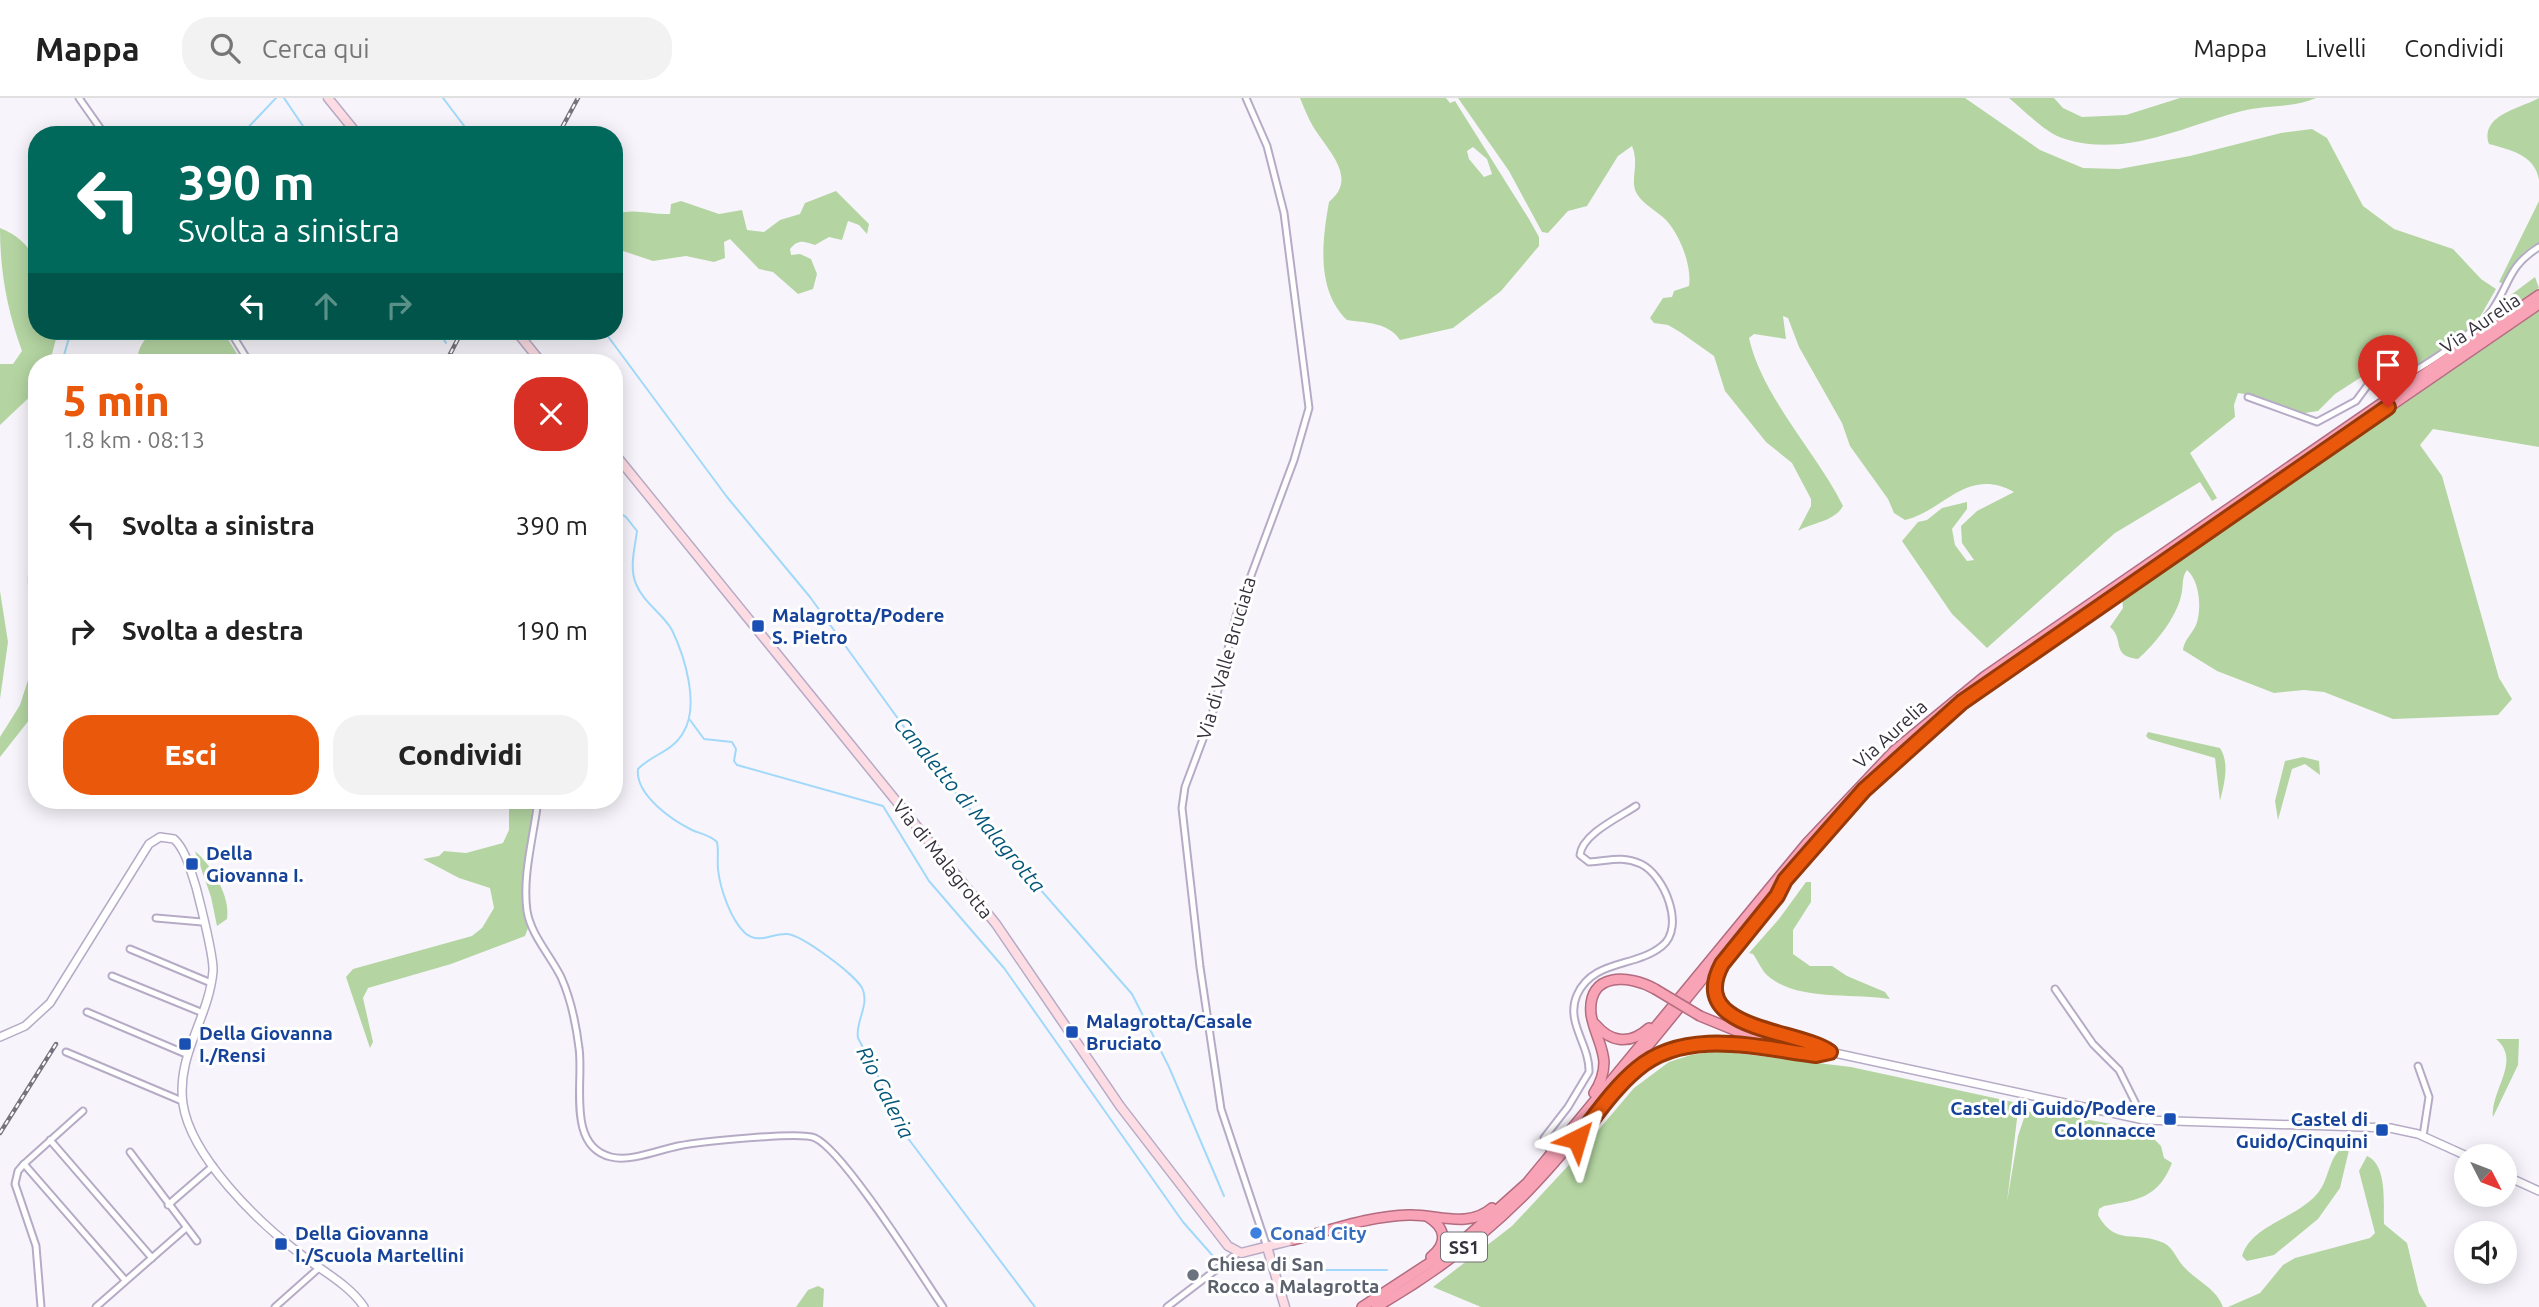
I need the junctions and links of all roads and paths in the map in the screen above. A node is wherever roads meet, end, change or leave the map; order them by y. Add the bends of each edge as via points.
1 (79, 98) edge
2 (328, 98) edge
3 (1246, 98) edge
4 (99, 126) edge
5 (351, 126) edge
6 (2539, 247) edge
7 (2539, 295) edge
8 (2539, 304) edge
9 (523, 340) edge
10 (535, 354) edge
11 (2248, 397) dead end
12 (623, 464) edge
13 (1636, 806) dead end
14 (537, 809) edge
15 (1785, 880) junction
16 (1766, 892) junction
17 (156, 918) dead end
18 (202, 922) junction
19 (130, 949) dead end
20 (112, 975) dead end
21 (211, 983) junction
22 (2055, 989) dead end
23 (87, 1012) dead end
24 (203, 1013) junction
25 (1592, 1017) junction
26 (0, 1037) edge
27 (66, 1052) dead end
28 (1830, 1052) junction
29 (186, 1054) junction
30 (2418, 1066) dead end
31 (182, 1101) junction
32 (83, 1111) dead end
33 (2144, 1120) junction
34 (2423, 1136) junction
35 (50, 1140) junction
36 (1549, 1149) junction
37 (2454, 1150) edge
38 (130, 1152) dead end
39 (24, 1164) junction
40 (213, 1166) junction
41 (1543, 1175) junction
42 (2517, 1180) edge
43 (1527, 1183) junction
44 (2539, 1191) edge
45 (1517, 1193) junction
46 (167, 1205) junction
47 (1426, 1216) junction
48 (186, 1227) junction
49 (1293, 1240) joint
50 (197, 1241) dead end
51 (1267, 1247) junction
52 (1238, 1253) junction
53 (152, 1258) junction
54 (319, 1268) junction
55 (125, 1280) junction
56 (1387, 1293) junction
57 (41, 1307) edge
58 (96, 1307) edge
59 (275, 1307) edge
60 (364, 1307) edge
61 (943, 1307) edge
62 (1167, 1307) edge
63 (1285, 1307) edge
64 (1362, 1307) edge
65 (1376, 1307) edge

1 - 4 street
2 - 5 main road
3 - 51 street, Via di Valle Bruciata via 1263,132 1284,213 1309,408 1240,603 1212,715 1185,787 1182,808 1221,1109
6 - 11 street via 2513,270 2490,313 2462,339 2410,372 2389,381 2370,382 2356,401 2324,420 2308,421
7 - 16 highway, Via Aurelia / SS1 via 1957,698 1858,786
8 - 15 highway, Via Aurelia / SS1 via 1987,683 1864,790
9 - 10 main road
12 - 52 main road, Via di Malagrotta via 996,924 1119,1106
13 - 36 street via 1589,839 1580,855 1589,862 1613,857 1631,860 1652,872 1669,906 1670,934 1657,949 1596,972 1579,990 1572,1013 1589,1073 1544,1138
14 - 61 street via 527,908 573,1014 580,1051 581,1118 590,1143 617,1158 697,1142 795,1134 817,1139 851,1174
15 - 28 highway via 1722,964 1716,978 1717,995 1737,1020
15 - 41 highway, Via Aurelia / SS1
16 - 25 highway via 1643,1033 1630,1040 1613,1039
16 - 43 highway, Via Aurelia / SS1
17 - 18 street
18 - 21 street via 213,957
18 - 26 street via 179,844 169,837 155,839 50,1003 30,1022
19 - 21 street
20 - 24 street
21 - 24 street
22 - 33 street via 2093,1044 2119,1070
23 - 29 street
24 - 29 street
25 - 28 highway, bridge via 1595,995 1612,979 1634,979 1700,1016 1744,1034
25 - 36 highway via 1603,1056 1601,1082
27 - 31 street
28 - 33 street
28 - 41 highway via 1816,1055 1704,1044 1662,1053 1632,1073
29 - 31 street
30 - 34 street via 2429,1097
31 - 40 street via 194,1140
32 - 35 street
33 - 34 street via 2377,1127
34 - 37 street
35 - 39 street
35 - 53 street
36 - 43 highway via 1528,1173
38 - 46 street
39 - 55 street
39 - 57 street via 15,1184 36,1245
40 - 46 street
40 - 54 street via 249,1207
41 - 65 highway, Via Aurelia / SS1 via 1474,1240
42 - 44 street
43 - 45 highway, Via Aurelia / SS1
45 - 47 highway via 1477,1218
45 - 56 highway, Via Aurelia / SS1 via 1460,1242
46 - 48 street
47 - 49 highway via 1367,1219
47 - 56 highway via 1442,1228 1442,1246
48 - 50 street
48 - 53 street
49 - 51 main road
51 - 52 main road
51 - 63 main road
52 - 62 street
53 - 55 street
54 - 59 street
54 - 60 street
55 - 58 street
56 - 64 highway, Via Aurelia / SS1

